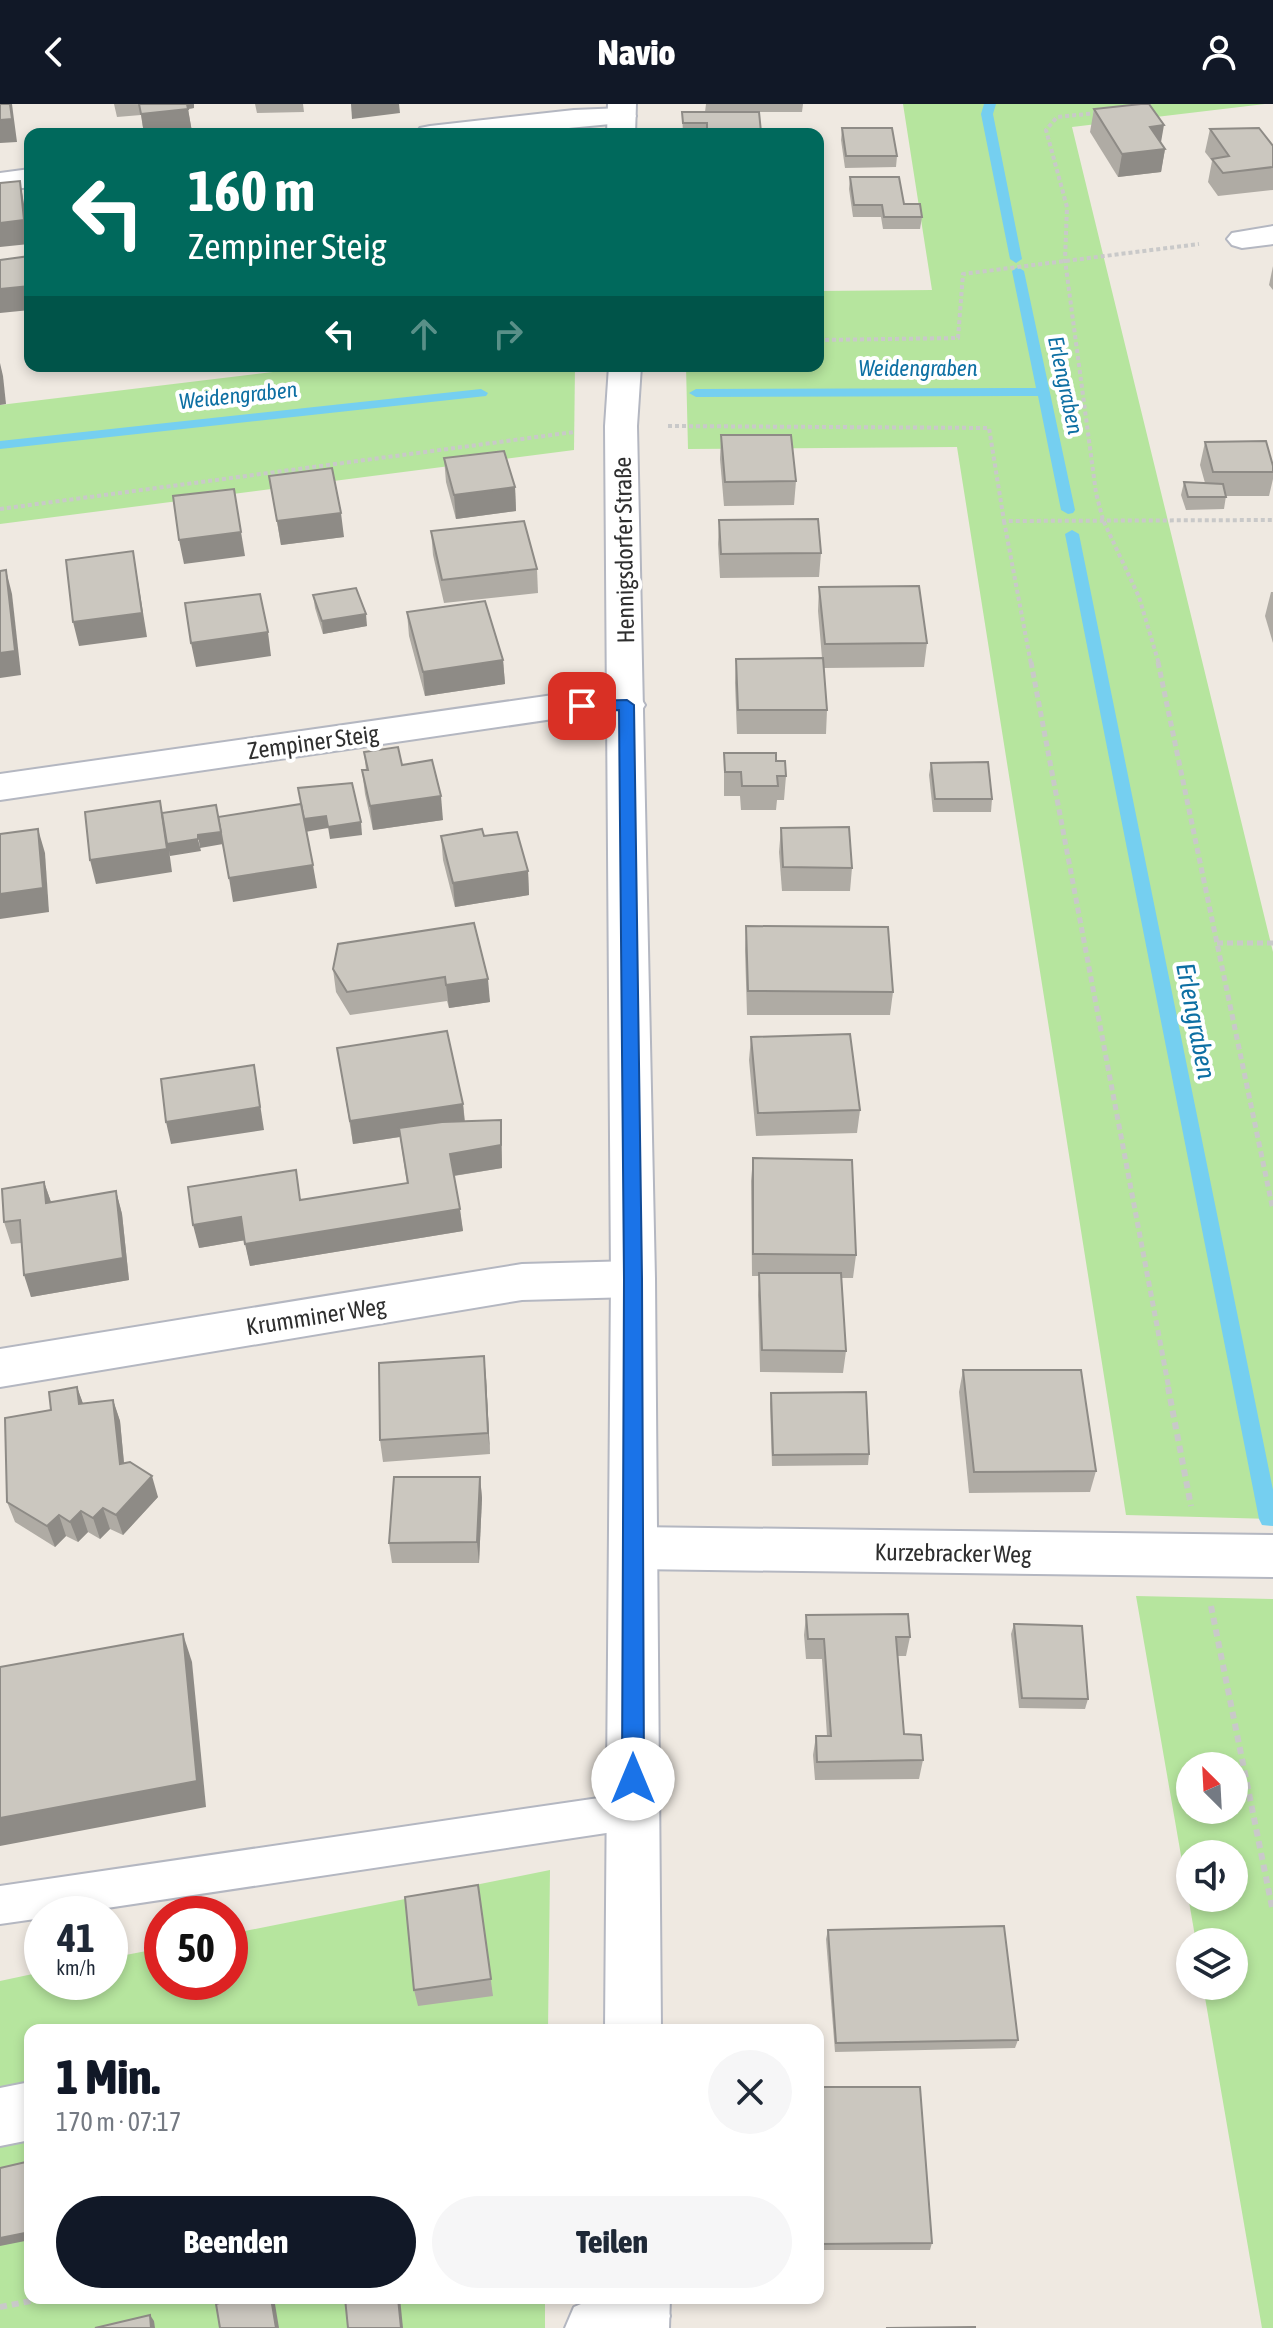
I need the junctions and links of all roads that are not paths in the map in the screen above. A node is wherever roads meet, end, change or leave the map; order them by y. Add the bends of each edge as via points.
1 (622, 118) edge
2 (484, 128) edge
3 (24, 179) edge
4 (0, 182) edge
5 (1273, 235) edge
6 (1242, 239) road end
7 (625, 372) edge
8 (627, 705) junction
9 (0, 787) edge
10 (633, 1279) junction
11 (0, 1368) edge
12 (633, 1548) junction
13 (1273, 1556) edge
14 (633, 1811) junction
15 (0, 1905) edge
16 (633, 2024) edge
17 (24, 2112) edge
18 (0, 2117) edge

1 - 2 street
3 - 4 street
5 - 6 street
7 - 8 street, Hennigsdorfer Straße
8 - 9 street, Zempiner Steig via 560,706
8 - 10 street, Hennigsdorfer Straße
10 - 11 street, Krumminer Weg via 522,1282
10 - 12 street, Hennigsdorfer Straße
12 - 13 street, Kurzebracker Weg
12 - 14 street, Hennigsdorfer Straße
14 - 15 lane
14 - 16 street, Hennigsdorfer Straße
17 - 18 street

